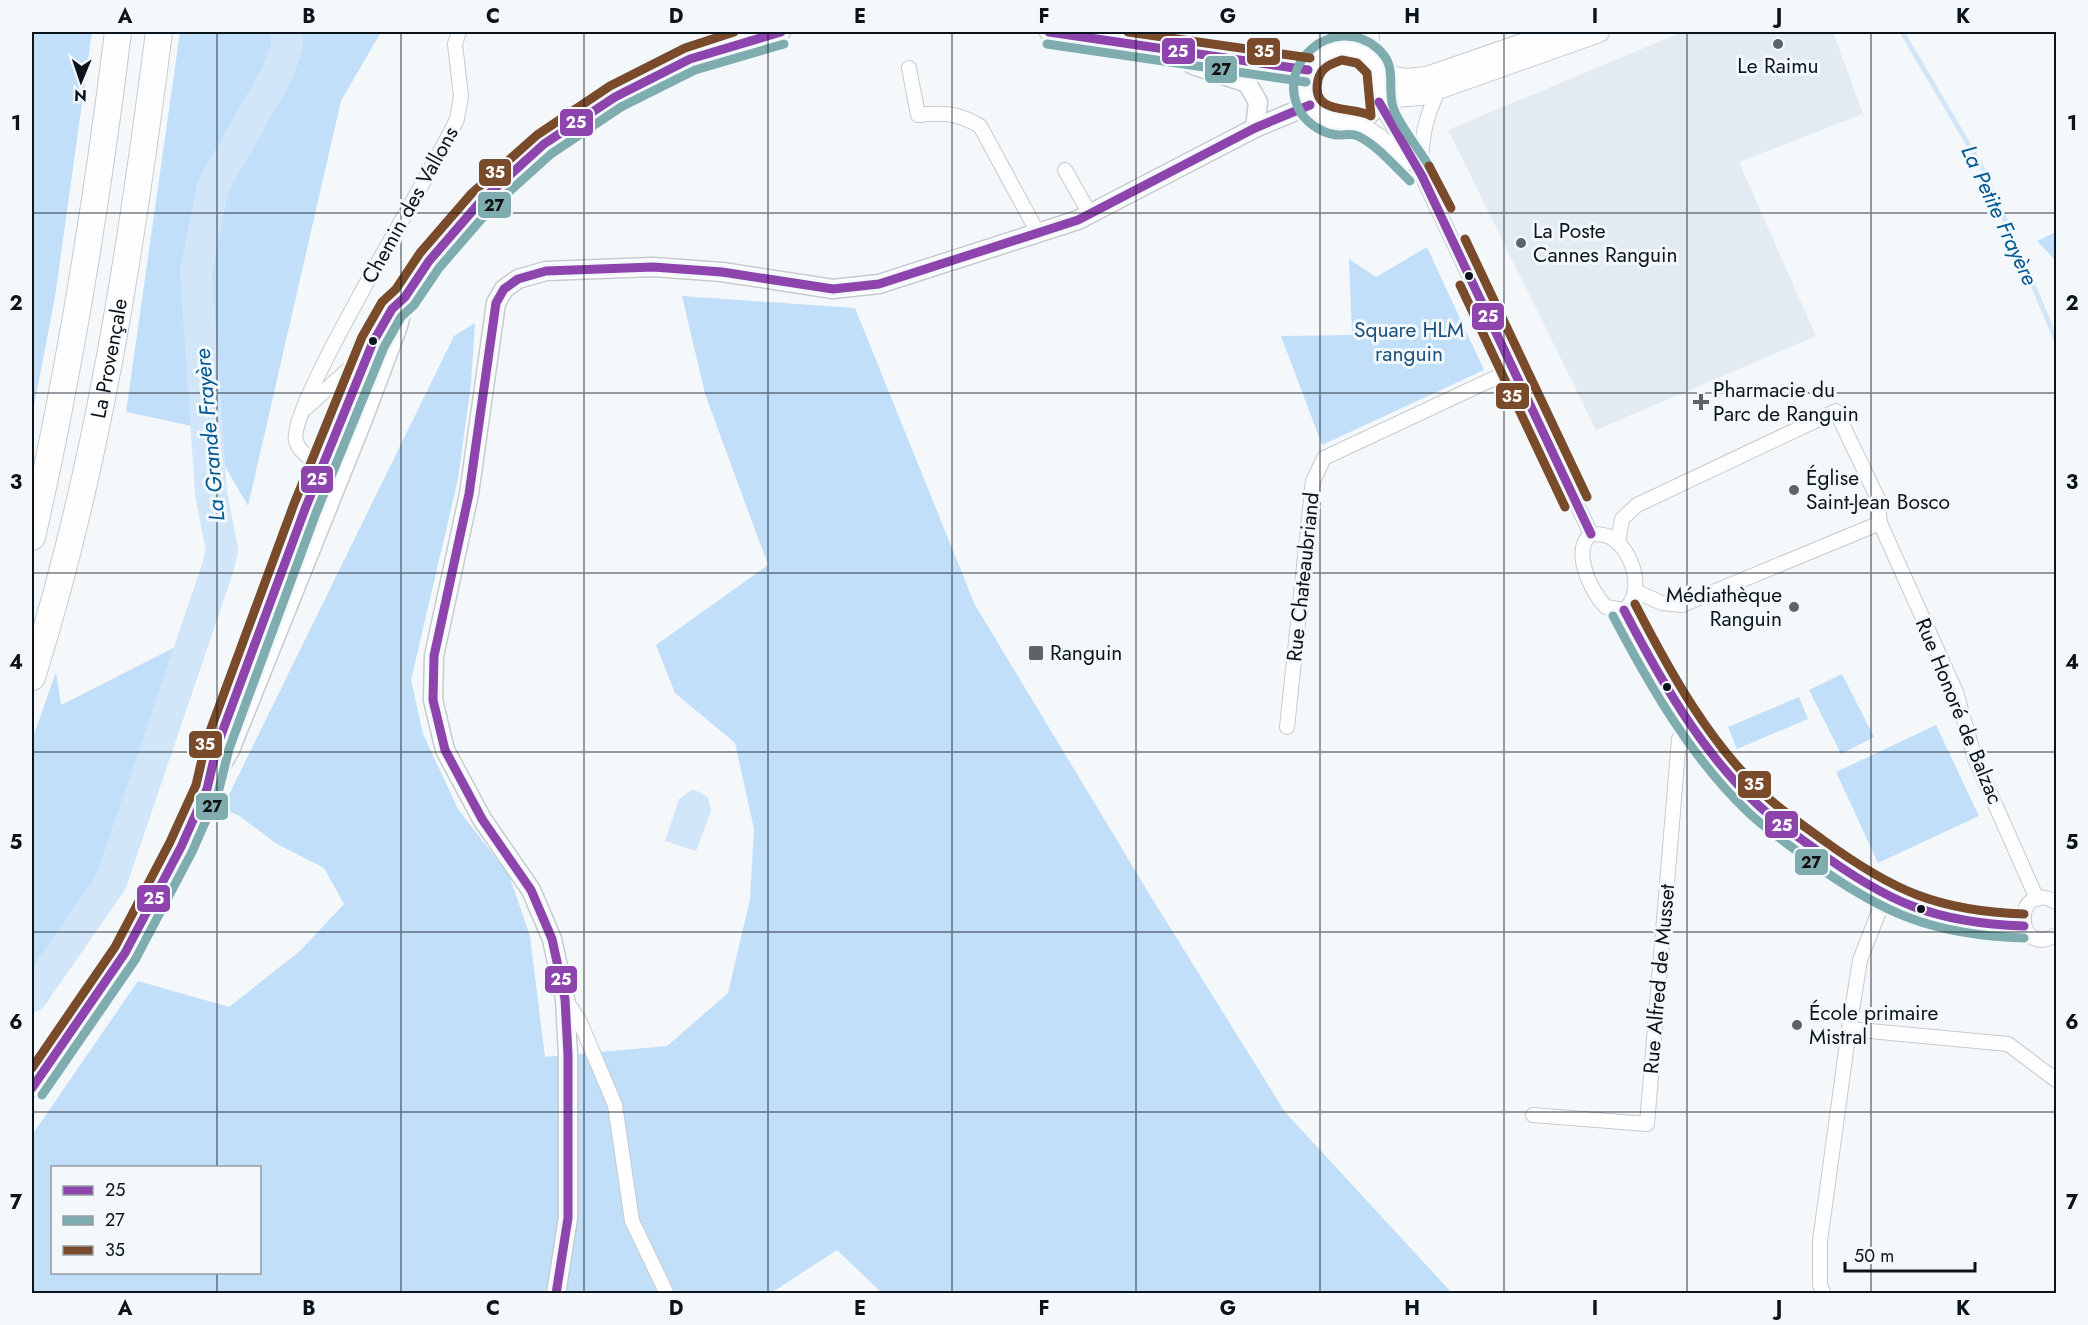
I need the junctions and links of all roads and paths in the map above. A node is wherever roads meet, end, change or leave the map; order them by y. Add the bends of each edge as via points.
1 (118, 32) edge
2 (159, 32) edge
3 (459, 32) edge
4 (781, 32) edge
5 (1049, 32) edge
6 (1371, 32) edge
7 (1557, 32) edge
8 (1599, 32) edge
9 (1344, 40) edge
10 (1176, 52) junction
11 (1364, 54) junction
12 (909, 68) dead end
13 (1308, 70) junction
14 (1381, 74) junction
15 (1439, 89) junction
16 (1380, 100) junction
17 (1310, 105) junction
18 (1358, 122) junction
19 (1255, 128) junction
20 (1065, 170) dead end
21 (1422, 176) junction
22 (1090, 214) junction
23 (1038, 234) junction
24 (405, 297) junction
25 (339, 338) junction
26 (358, 363) junction
27 (1514, 369) junction
28 (298, 418) junction
29 (323, 464) junction
30 (341, 471) junction
31 (1880, 523) junction
32 (1591, 534) junction
33 (32, 537) edge
34 (1618, 543) junction
35 (1637, 592) junction
36 (1624, 610) junction
37 (32, 677) edge
38 (1692, 726) junction
39 (1287, 728) dead end
40 (207, 789) junction
41 (1885, 896) junction
42 (2037, 899) junction
43 (2056, 902) edge
44 (2024, 926) junction
45 (2056, 937) edge
46 (565, 999) junction
47 (1849, 1029) junction
48 (2056, 1080) edge
49 (32, 1088) edge
50 (1533, 1115) dead end
51 (556, 1293) edge
52 (667, 1293) edge
53 (1824, 1293) edge

1 - 33 highway, La Provençale via 75,332
2 - 37 highway, La Provençale via 131,242 108,374 70,548
3 - 25 street, Chemin des Vallons via 455,44 461,96 457,119
4 - 24 street via 690,59 615,97 544,144 481,201 429,261
5 - 10 street
6 - 11 street via 1372,39
7 - 14 main road via 1427,77 1406,79
8 - 15 main road
9 - 11 street
9 - 13 street
10 - 13 street via 1228,56
10 - 19 street via 1192,65 1247,83 1258,102
11 - 14 street
12 - 23 street via 918,116 943,112 962,115 980,126
13 - 17 street via 1305,88
14 - 16 street
15 - 16 main road
15 - 21 street via 1424,124
16 - 18 street
16 - 21 street
17 - 18 street via 1326,120 1347,125
17 - 19 street
18 - 21 street via 1380,136
19 - 22 street
20 - 22 street
21 - 27 street
22 - 23 street
23 - 46 street via 879,284 833,289 722,272 641,267 546,272 518,279 504,289 496,303 469,494 434,656 433,700 445,750 482,819 531,890 552,939
24 - 26 street via 392,309
24 - 30 street via 398,326
25 - 26 street via 335,357 340,364
25 - 28 street, Chemin des Vallons
26 - 28 street
26 - 29 street
27 - 32 street
27 - 39 street, Rue Chateaubriand via 1324,458 1313,481
28 - 29 street via 297,442 305,454
29 - 30 street
29 - 40 street via 216,746
30 - 40 street via 230,750
31 - 34 street, Rue Honoré de Balzac via 1878,497 1836,411 1637,505 1622,519
31 - 35 street via 1682,605 1662,603
31 - 42 street, Rue Honoré de Balzac via 1956,692 1975,759
32 - 34 street via 1602,534
32 - 36 street via 1583,548 1590,580 1606,607
34 - 35 street via 1631,567
35 - 36 street
36 - 38 street
38 - 41 street via 1749,796 1862,884
38 - 50 street, Rue Alfred de Musset via 1679,740 1647,1124
40 - 49 street via 165,880 125,953
41 - 44 street via 1941,917
41 - 47 street via 1860,960
42 - 43 street
42 - 44 street via 2027,906
44 - 45 street via 2037,939
46 - 51 street via 568,1218
46 - 52 street via 580,1022 615,1105 632,1221
47 - 48 street via 2008,1044
47 - 53 street via 1820,1241 1820,1285

